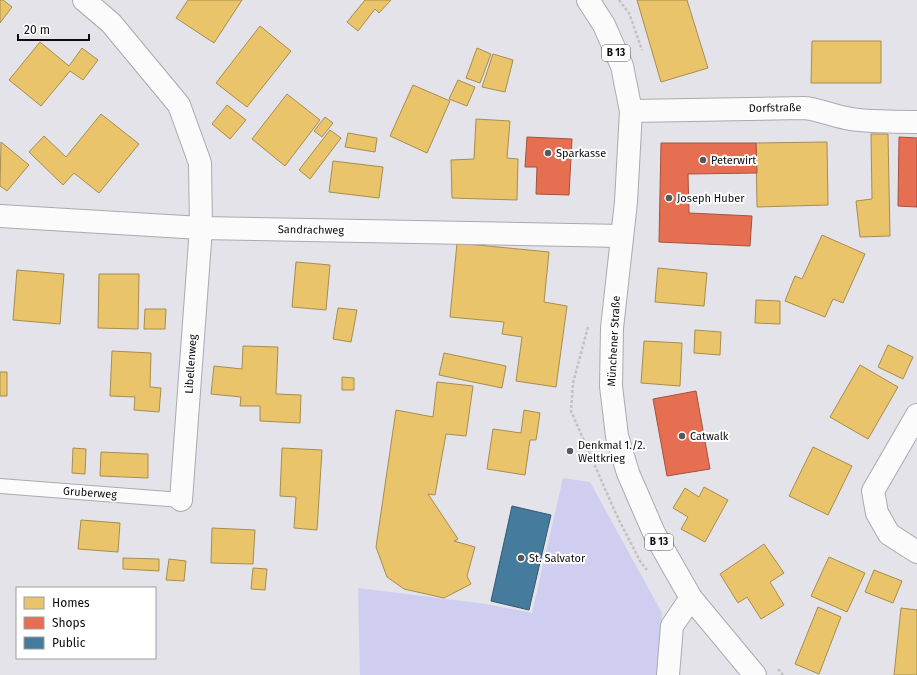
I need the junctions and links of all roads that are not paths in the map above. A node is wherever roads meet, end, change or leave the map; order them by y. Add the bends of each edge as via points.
1 (84, 0) edge
2 (588, 0) edge
3 (631, 111) junction
4 (917, 122) edge
5 (0, 216) edge
6 (202, 228) junction
7 (622, 236) junction
8 (917, 415) edge
9 (0, 486) edge
10 (181, 500) joint
11 (917, 552) edge
12 (691, 598) junction
13 (764, 669) edge
14 (668, 675) edge

1 - 6 street, Libellenweg via 111,23 179,105 200,163
2 - 3 street, Münchener Straße / B 13 via 604,25 622,66
3 - 4 street, Dorfstraße via 804,108 858,120
3 - 7 street, Münchener Straße / B 13
5 - 6 street, Sandrachweg
6 - 7 street, Sandrachweg
6 - 10 street, Libellenweg
7 - 12 street, Münchener Straße / B 13 via 612,328 610,386 617,436 628,473 654,533
8 - 11 street via 873,491 877,513 889,534
9 - 10 lane, Gruberweg
12 - 13 street, Münchener Straße / B 13
12 - 14 street via 672,626

